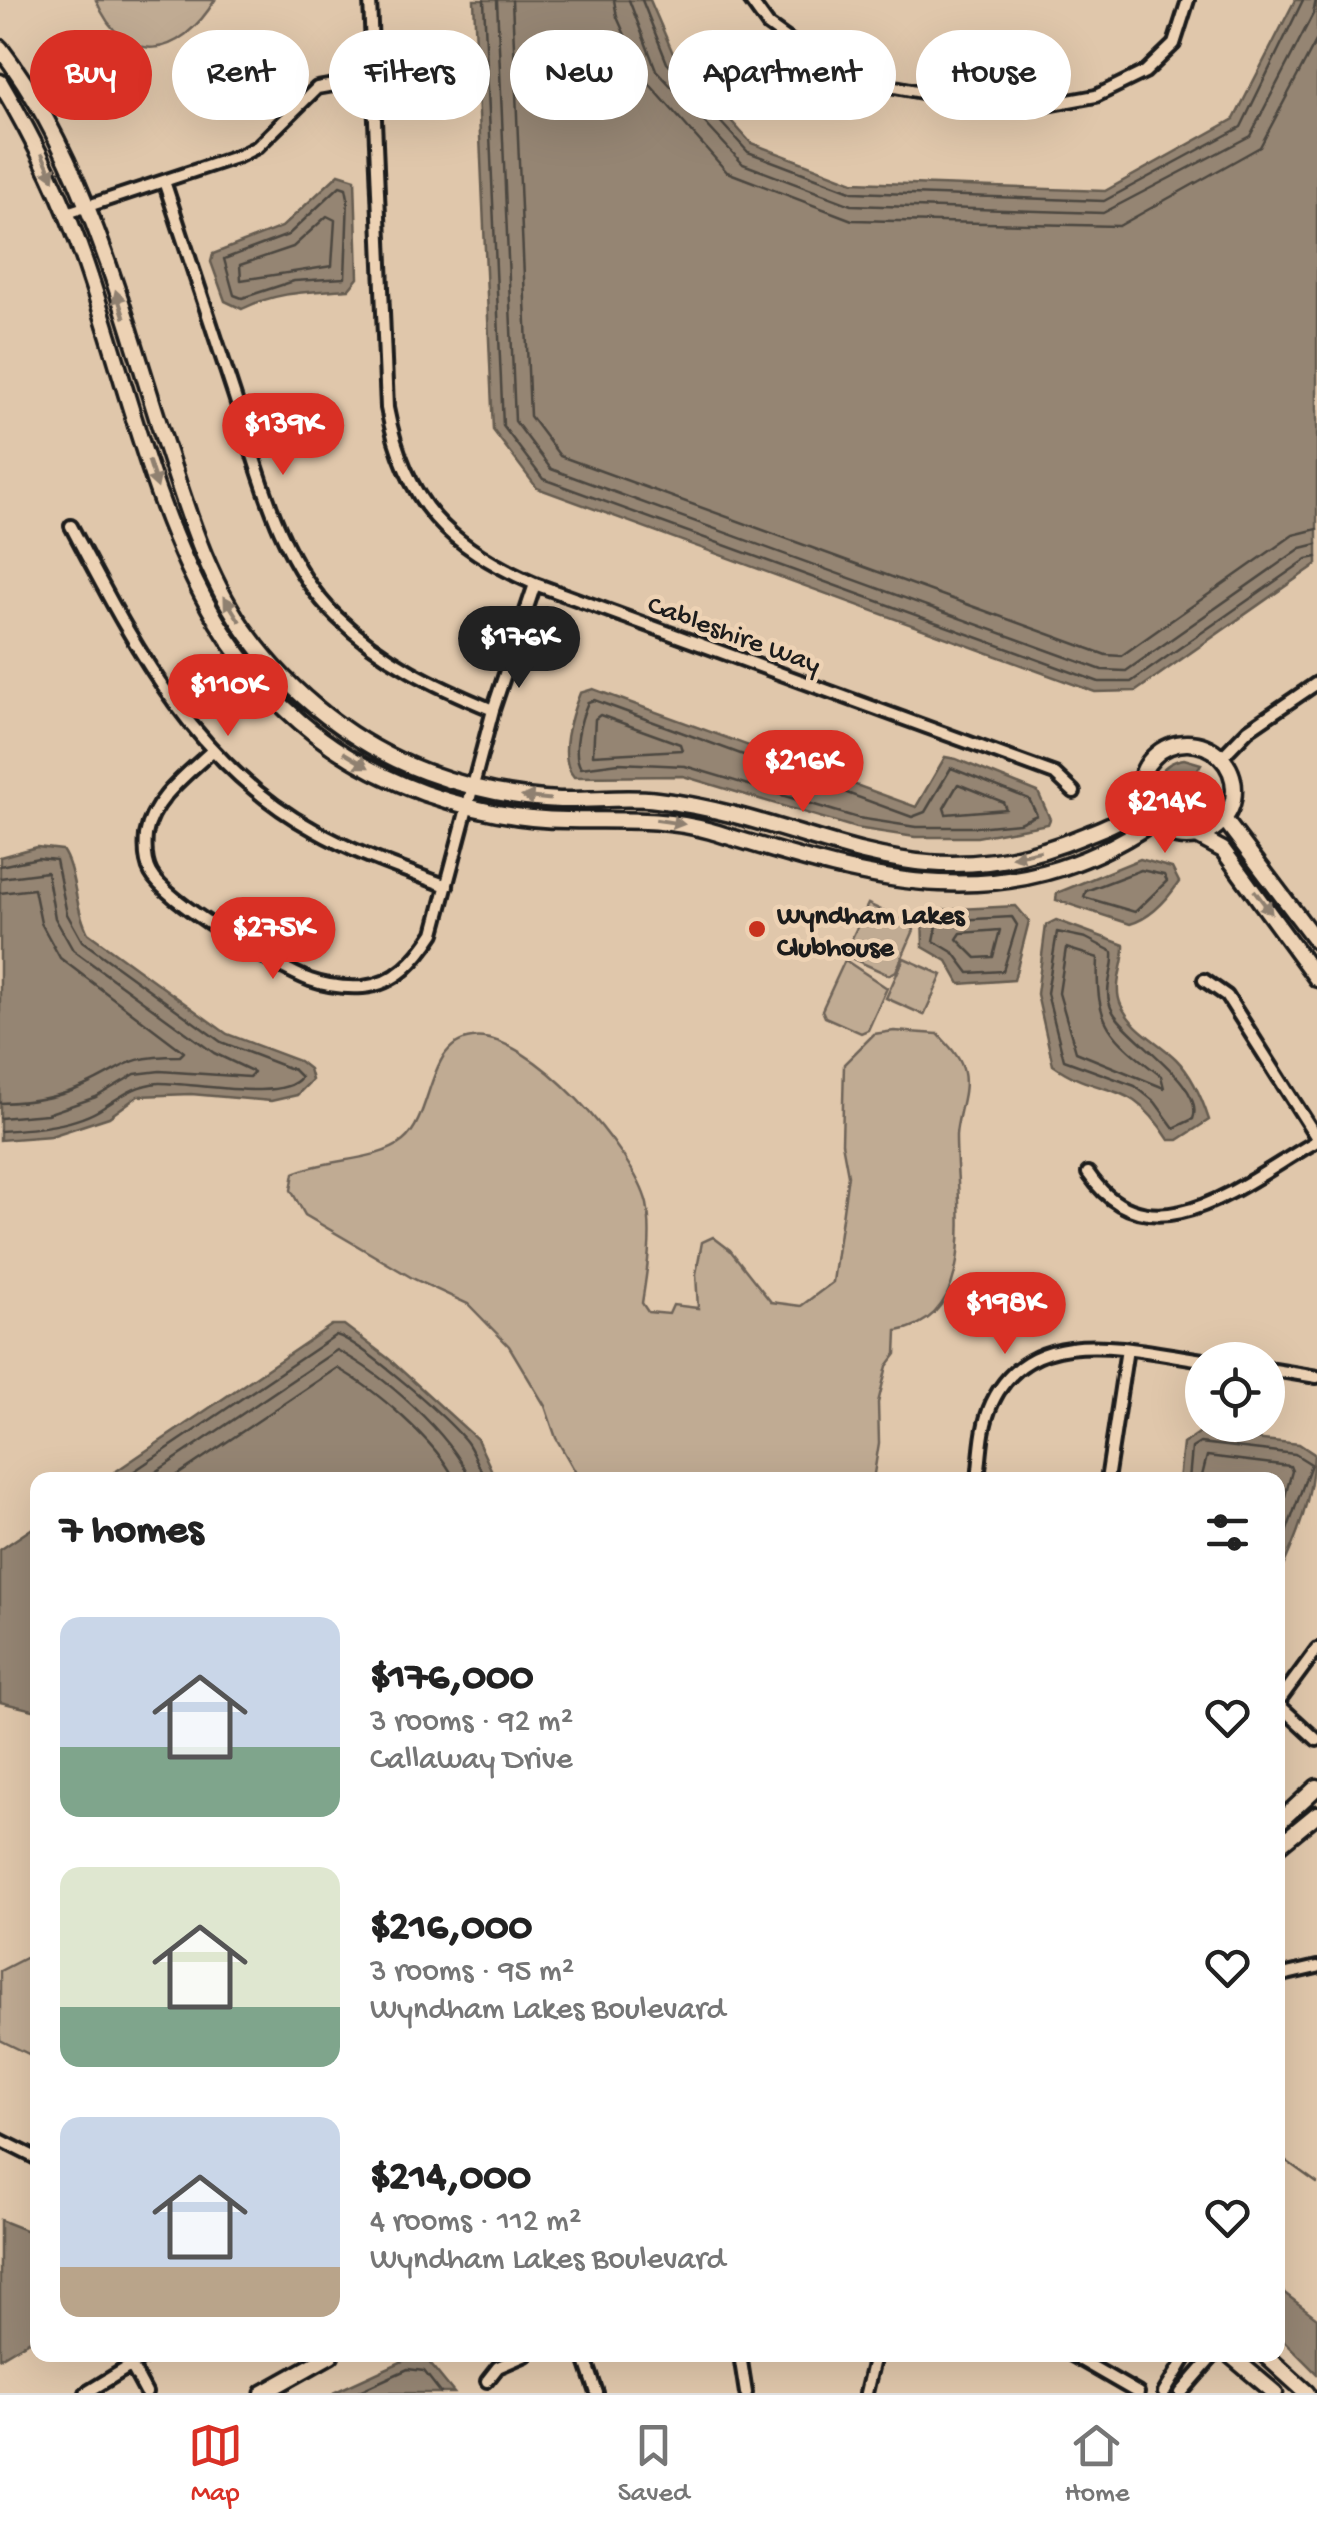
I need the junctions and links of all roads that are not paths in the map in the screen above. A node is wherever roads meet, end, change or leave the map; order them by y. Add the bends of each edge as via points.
1 (370, 0) edge
2 (750, 0) edge
3 (1188, 0) edge
4 (371, 30) edge
5 (0, 48) edge
6 (16, 71) junction
7 (0, 82) edge
8 (329, 86) edge
9 (375, 120) edge
10 (164, 181) junction
11 (87, 206) junction
12 (67, 213) junction
13 (71, 526) dead end
14 (535, 584) junction
15 (1317, 683) edge
16 (492, 710) junction
17 (212, 752) junction
18 (1221, 758) junction
19 (473, 787) junction
20 (1074, 792) dead end
21 (1140, 796) junction
22 (468, 807) junction
23 (1224, 819) junction
24 (1153, 822) junction
25 (1199, 836) junction
26 (864, 855) junction
27 (857, 875) junction
28 (448, 886) junction
29 (1317, 942) edge
30 (1204, 980) dead end
31 (1317, 980) edge
32 (1317, 1140) edge
33 (1088, 1173) dead end
34 (1126, 1349) junction
35 (1185, 1357) edge
36 (1285, 1372) edge
37 (1317, 1376) edge
38 (979, 1472) edge
39 (1109, 1472) edge
40 (1317, 1649) edge
41 (1285, 1693) edge
42 (1285, 1710) edge
43 (1317, 1740) edge
44 (1317, 1787) edge
45 (1317, 1814) edge
46 (1285, 1817) edge
47 (1285, 1840) edge
48 (1317, 1967) edge
49 (1285, 1974) edge
50 (0, 2140) edge
51 (30, 2155) edge
52 (139, 2362) edge
53 (318, 2362) edge
54 (510, 2362) edge
55 (587, 2362) edge
56 (741, 2362) edge
57 (873, 2362) edge
58 (1084, 2362) edge
59 (1183, 2362) edge
60 (1208, 2362) edge
61 (1238, 2362) edge
62 (1273, 2362) edge
63 (132, 2367) junction
64 (487, 2382) dead end
65 (86, 2393) edge
66 (146, 2393) edge
67 (263, 2393) edge
68 (598, 2393) edge
69 (746, 2393) edge
70 (866, 2393) edge
71 (1138, 2393) edge
72 (1164, 2393) edge
73 (1181, 2393) edge
74 (1275, 2393) edge
75 (1307, 2393) edge

1 - 4 street, Cableshire Way
2 - 3 street via 768,25 822,64 858,80 1001,107 1036,107 1096,96 1145,72 1174,44
5 - 6 street
6 - 7 street
6 - 11 street
7 -> 12 street
8 - 10 street via 317,88 257,147
9 - 14 street, Cableshire Way via 387,408 398,456 439,524 473,553
10 - 11 street
10 - 16 street via 261,477 301,569 334,615 384,657
11 - 12 street
19 -> 11 street via 365,742 302,695 247,634 195,536
12 -> 22 street via 172,534 229,644 321,738 388,778
13 - 17 street via 130,638
14 - 16 street
14 - 20 street, Cableshire Way via 1055,774
15 - 18 street via 1248,730
16 - 19 street
17 - 28 street via 311,829
17 - 28 street via 168,792 146,832 146,857 165,889 214,926 310,980 366,987 395,977 418,958 434,933
18 - 21 street via 1196,744 1166,748 1146,768
18 - 23 street via 1234,789
19 - 22 street
26 -> 19 street via 698,806 638,798 534,798
21 - 24 street
21 -> 26 street via 1113,823 1021,856 937,864
22 -> 27 street via 534,818 659,820
22 - 28 street
23 - 25 street
23 - 29 street
24 - 25 street via 1171,835
24 - 27 street via 1093,855 1028,876 936,885
25 -> 31 street via 1223,850
26 - 27 street
30 - 32 street via 1226,996
32 - 33 street via 1174,1216 1117,1207
34 - 35 street
34 - 38 street via 1094,1344 1032,1358 992,1402
34 - 39 street
36 - 37 street
40 - 41 street
42 - 43 street
44 - 46 street
45 - 47 street
48 - 49 street
50 - 51 street
52 - 63 street
53 - 67 street
54 - 64 street
55 - 68 street
56 - 69 street
57 - 70 street
58 - 71 street
59 - 72 street
60 - 73 street
61 - 74 street
62 - 75 street
63 - 65 street
63 - 66 street

